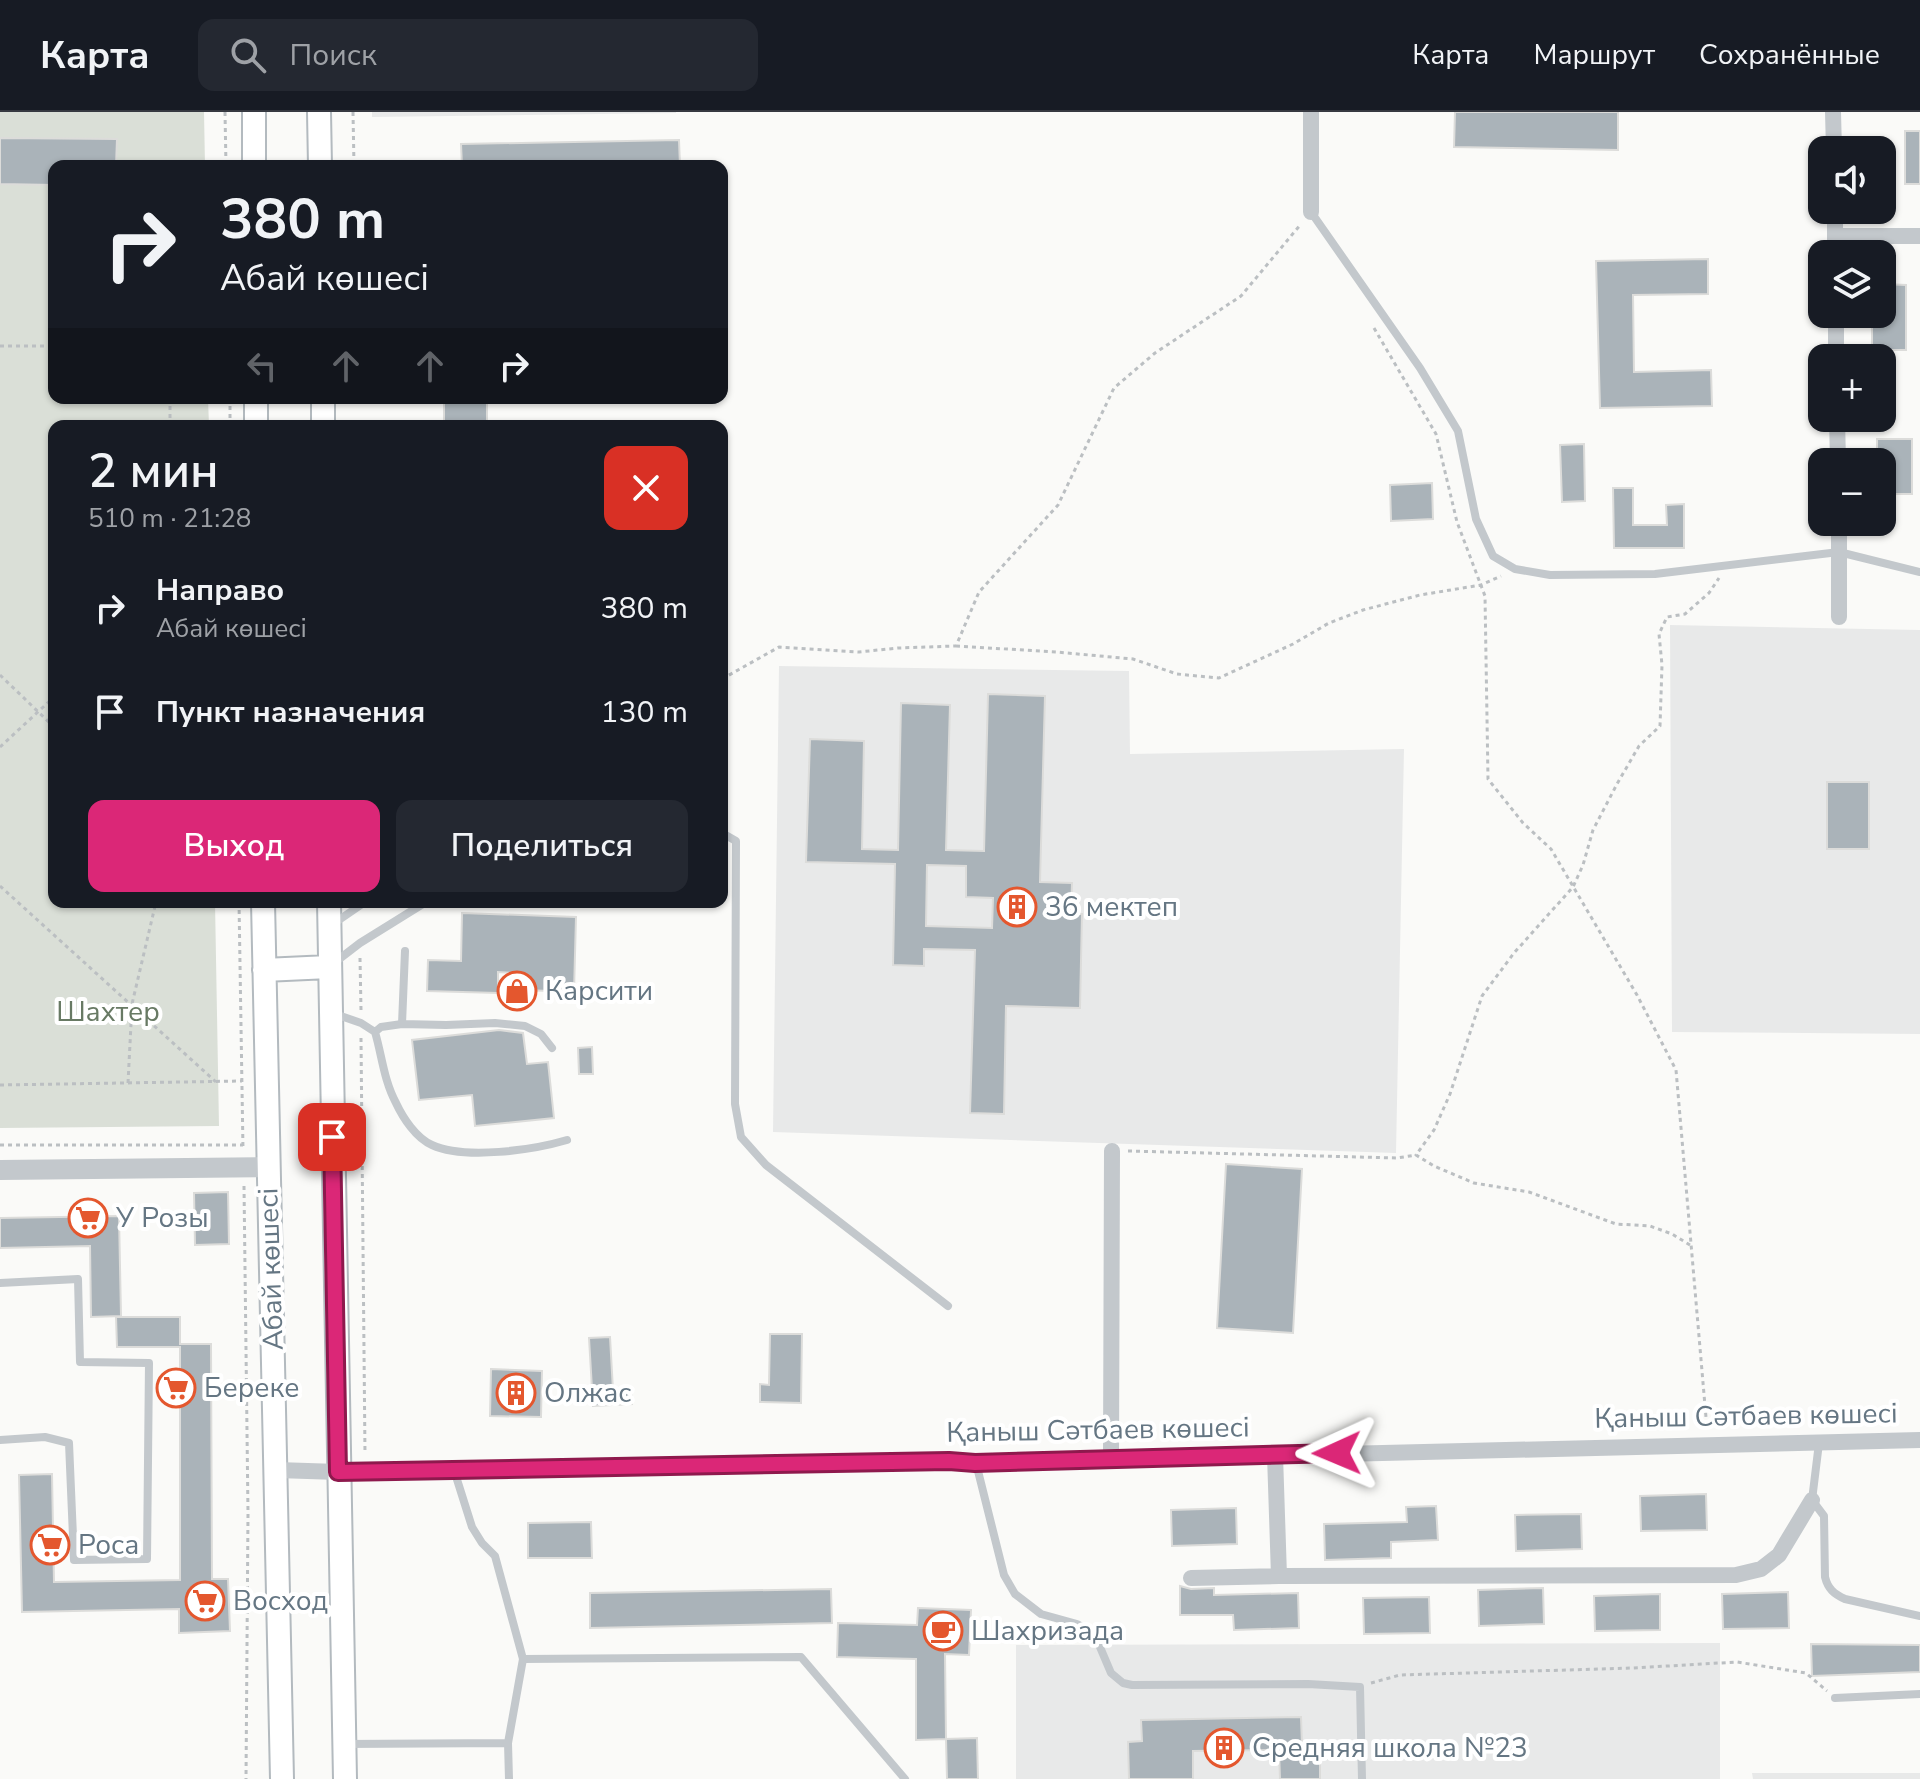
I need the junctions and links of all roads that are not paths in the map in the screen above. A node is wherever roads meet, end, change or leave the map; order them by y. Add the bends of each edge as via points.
1 (254, 112) edge
2 (319, 112) edge
3 (1311, 112) edge
4 (1833, 112) edge
5 (1834, 136) edge
6 (254, 160) edge
7 (320, 160) edge
8 (1311, 212) joint
9 (1835, 224) edge
10 (1835, 236) junction
11 (1920, 236) edge
12 (1835, 240) edge
13 (1839, 536) edge
14 (1839, 552) junction
15 (1920, 572) edge
16 (1839, 617) dead end
17 (728, 836) edge
18 (263, 908) edge
19 (329, 908) edge
20 (356, 908) edge
21 (416, 908) edge
22 (329, 927) junction
23 (405, 951) dead end
24 (329, 967) junction
25 (264, 970) junction
26 (330, 1013) junction
27 (402, 1024) junction
28 (375, 1032) junction
29 (552, 1048) dead end
30 (567, 1140) dead end
31 (1112, 1151) road end
32 (268, 1167) junction
33 (0, 1170) edge
34 (0, 1283) edge
35 (948, 1306) dead end
36 (0, 1440) edge
37 (1920, 1440) edge
38 (1819, 1442) junction
39 (1275, 1455) junction
40 (1111, 1459) junction
41 (975, 1463) junction
42 (277, 1470) junction
43 (454, 1470) junction
44 (338, 1472) junction
45 (1812, 1500) junction
46 (1279, 1576) junction
47 (1191, 1578) dead end
48 (1920, 1616) edge
49 (523, 1659) junction
50 (1920, 1694) edge
51 (1835, 1698) road end
52 (508, 1743) junction
53 (345, 1744) junction
54 (282, 1779) edge
55 (345, 1779) edge
56 (509, 1779) edge
57 (905, 1779) edge
58 (1362, 1779) edge

1 - 6 main road
2 - 7 main road
3 - 8 street
4 - 5 street
8 - 14 lane via 1458,431 1476,519 1493,556 1515,569 1550,575 1655,574
9 - 10 street
10 - 11 street
10 - 12 street
13 - 14 street
14 - 15 lane
14 - 16 street
17 - 35 lane via 736,841 735,1104 741,1137 766,1165
18 - 25 main road, Абай көшесі
19 - 22 main road
20 - 22 lane
21 - 24 lane
22 - 24 main road
23 - 27 lane
24 - 25 main road
24 - 26 main road
25 - 32 main road, Абай көшесі
26 - 28 lane
26 - 44 main road
27 - 28 lane
27 - 29 lane via 525,1026
28 - 30 lane via 396,1104 430,1144 483,1152
31 - 40 street
32 - 33 street
32 - 42 main road, Абай көшесі
34 - 36 lane via 78,1279 80,1362 149,1363 147,1559 74,1560 69,1443 45,1437
37 - 38 street, Қаныш Сәтбаев көшесі
38 - 39 street, Қаныш Сәтбаев көшесі
38 - 45 lane
39 - 40 street, Қаныш Сәтбаев көшесі
39 - 46 street
40 - 41 street, Қаныш Сәтбаев көшесі
41 - 43 street, Қаныш Сәтбаев көшесі
41 - 58 lane via 1004,1575 1015,1594 1041,1614 1089,1631 1111,1673 1123,1683 1360,1687
42 - 44 street, Қаныш Сәтбаев көшесі
42 - 54 main road, Абай көшесі
43 - 44 street, Қаныш Сәтбаев көшесі
43 - 49 lane via 472,1527 495,1556
44 - 53 main road
45 - 46 street via 1779,1555 1761,1569 1736,1575
45 - 48 lane via 1824,1516 1825,1577 1835,1595
46 - 47 street
49 - 52 lane
49 - 57 lane via 801,1657
50 - 51 lane
52 - 53 lane
52 - 56 lane
53 - 55 main road

